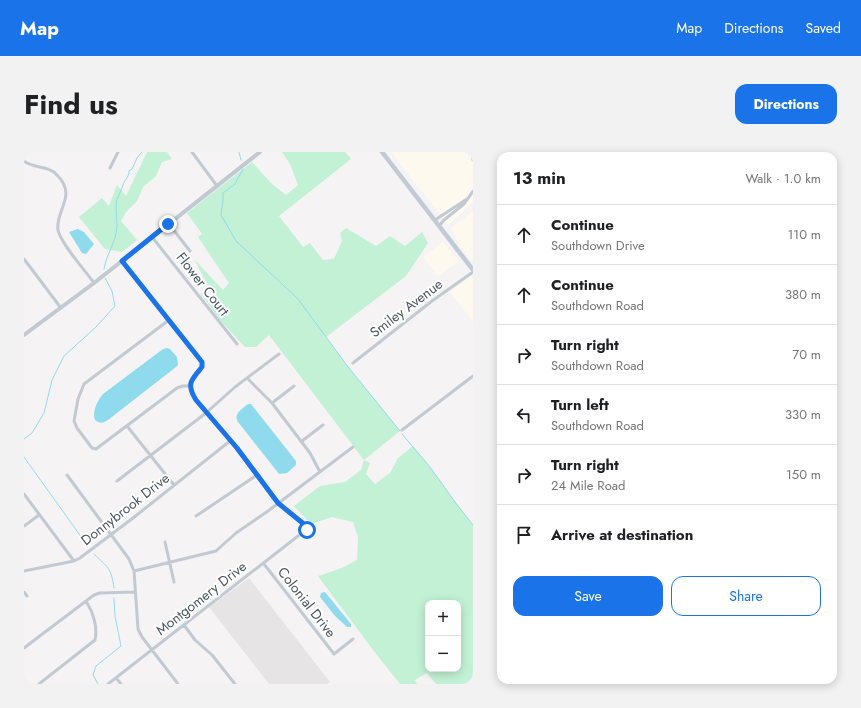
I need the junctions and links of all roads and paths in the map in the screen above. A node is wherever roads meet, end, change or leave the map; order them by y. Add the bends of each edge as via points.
1 (118, 152) edge
2 (192, 152) edge
3 (260, 152) edge
4 (382, 152) edge
5 (472, 152) edge
6 (473, 160) edge
7 (24, 161) edge
8 (110, 168) dead end
9 (217, 186) junction
10 (473, 191) edge
11 (468, 198) junction
12 (435, 220) junction
13 (169, 224) junction
14 (439, 226) junction
15 (152, 237) junction
16 (190, 251) dead end
17 (24, 260) edge
18 (122, 261) junction
19 (473, 271) edge
20 (94, 282) junction
21 (61, 308) junction
22 (169, 320) junction
23 (24, 335) edge
24 (237, 344) dead end
25 (279, 354) dead end
26 (353, 363) dead end
27 (473, 376) edge
28 (247, 378) junction
29 (190, 386) junction
30 (294, 386) dead end
31 (272, 403) junction
32 (206, 413) junction
33 (323, 424) dead end
34 (127, 426) junction
35 (402, 430) dead end
36 (230, 441) junction
37 (302, 441) junction
38 (353, 447) dead end
39 (151, 456) junction
40 (320, 472) junction
41 (257, 475) junction
42 (67, 476) dead end
43 (117, 481) dead end
44 (174, 485) junction
45 (24, 494) edge
46 (278, 503) junction
47 (39, 515) junction
48 (196, 516) dead end
49 (24, 526) edge
50 (110, 535) junction
51 (165, 542) dead end
52 (74, 561) junction
53 (170, 563) junction
54 (264, 564) junction
55 (24, 571) edge
56 (134, 571) junction
57 (174, 582) dead end
58 (24, 592) edge
59 (135, 592) junction
60 (27, 596) dead end
61 (86, 601) junction
62 (184, 625) junction
63 (353, 639) dead end
64 (24, 648) edge
65 (152, 651) junction
66 (116, 678) junction
67 (39, 684) edge
68 (108, 684) edge
69 (121, 684) edge
70 (178, 684) edge
71 (235, 684) edge

1 - 8 street
2 - 9 street
3 - 9 street
4 - 12 main road
5 - 6 street
7 - 20 street via 52,170 63,183 65,204 58,218 60,234
9 - 13 street
10 - 11 street
11 - 12 street
11 - 14 street
12 - 14 main road
13 - 15 street
13 - 16 street
14 - 19 main road
15 - 18 street
15 - 24 street, Flower Court
17 - 21 street
18 - 20 street
18 - 22 street
19 - 26 street, Smiley Avenue
20 - 21 street
21 - 23 street
22 - 29 street via 203,364 193,376
22 - 34 street via 82,388 74,421 92,448 95,449
25 - 28 street
27 - 35 street
28 - 31 street
28 - 32 street
29 - 32 street via 193,396
29 - 34 street via 177,388
30 - 31 street
31 - 37 street
32 - 36 street
32 - 39 street
33 - 37 street
34 - 39 street
36 - 41 street
36 - 44 street, Donnybrook Drive
37 - 40 street
38 - 40 street
39 - 43 street
39 - 44 street
40 - 46 street
41 - 46 street
41 - 48 street
42 - 50 street
44 - 50 street, Donnybrook Drive
45 - 47 street
46 - 53 street via 216,551
46 - 54 street, Montgomery Drive via 308,529
47 - 49 street
47 - 52 street
50 - 52 street, Donnybrook Drive
50 - 56 street via 129,559
51 - 53 street
52 - 55 street, Donnybrook Drive
53 - 56 street
53 - 57 street
54 - 62 street, Montgomery Drive
54 - 63 street, Colonial Drive via 334,654
56 - 59 street
58 - 60 street
59 - 61 street via 100,593
59 - 65 street via 138,629
61 - 64 street
61 - 67 street via 93,618 95,640
62 - 65 street, Montgomery Drive
62 - 71 street
65 - 66 street, Montgomery Drive
65 - 70 street
66 - 68 street, Montgomery Drive
66 - 69 street

